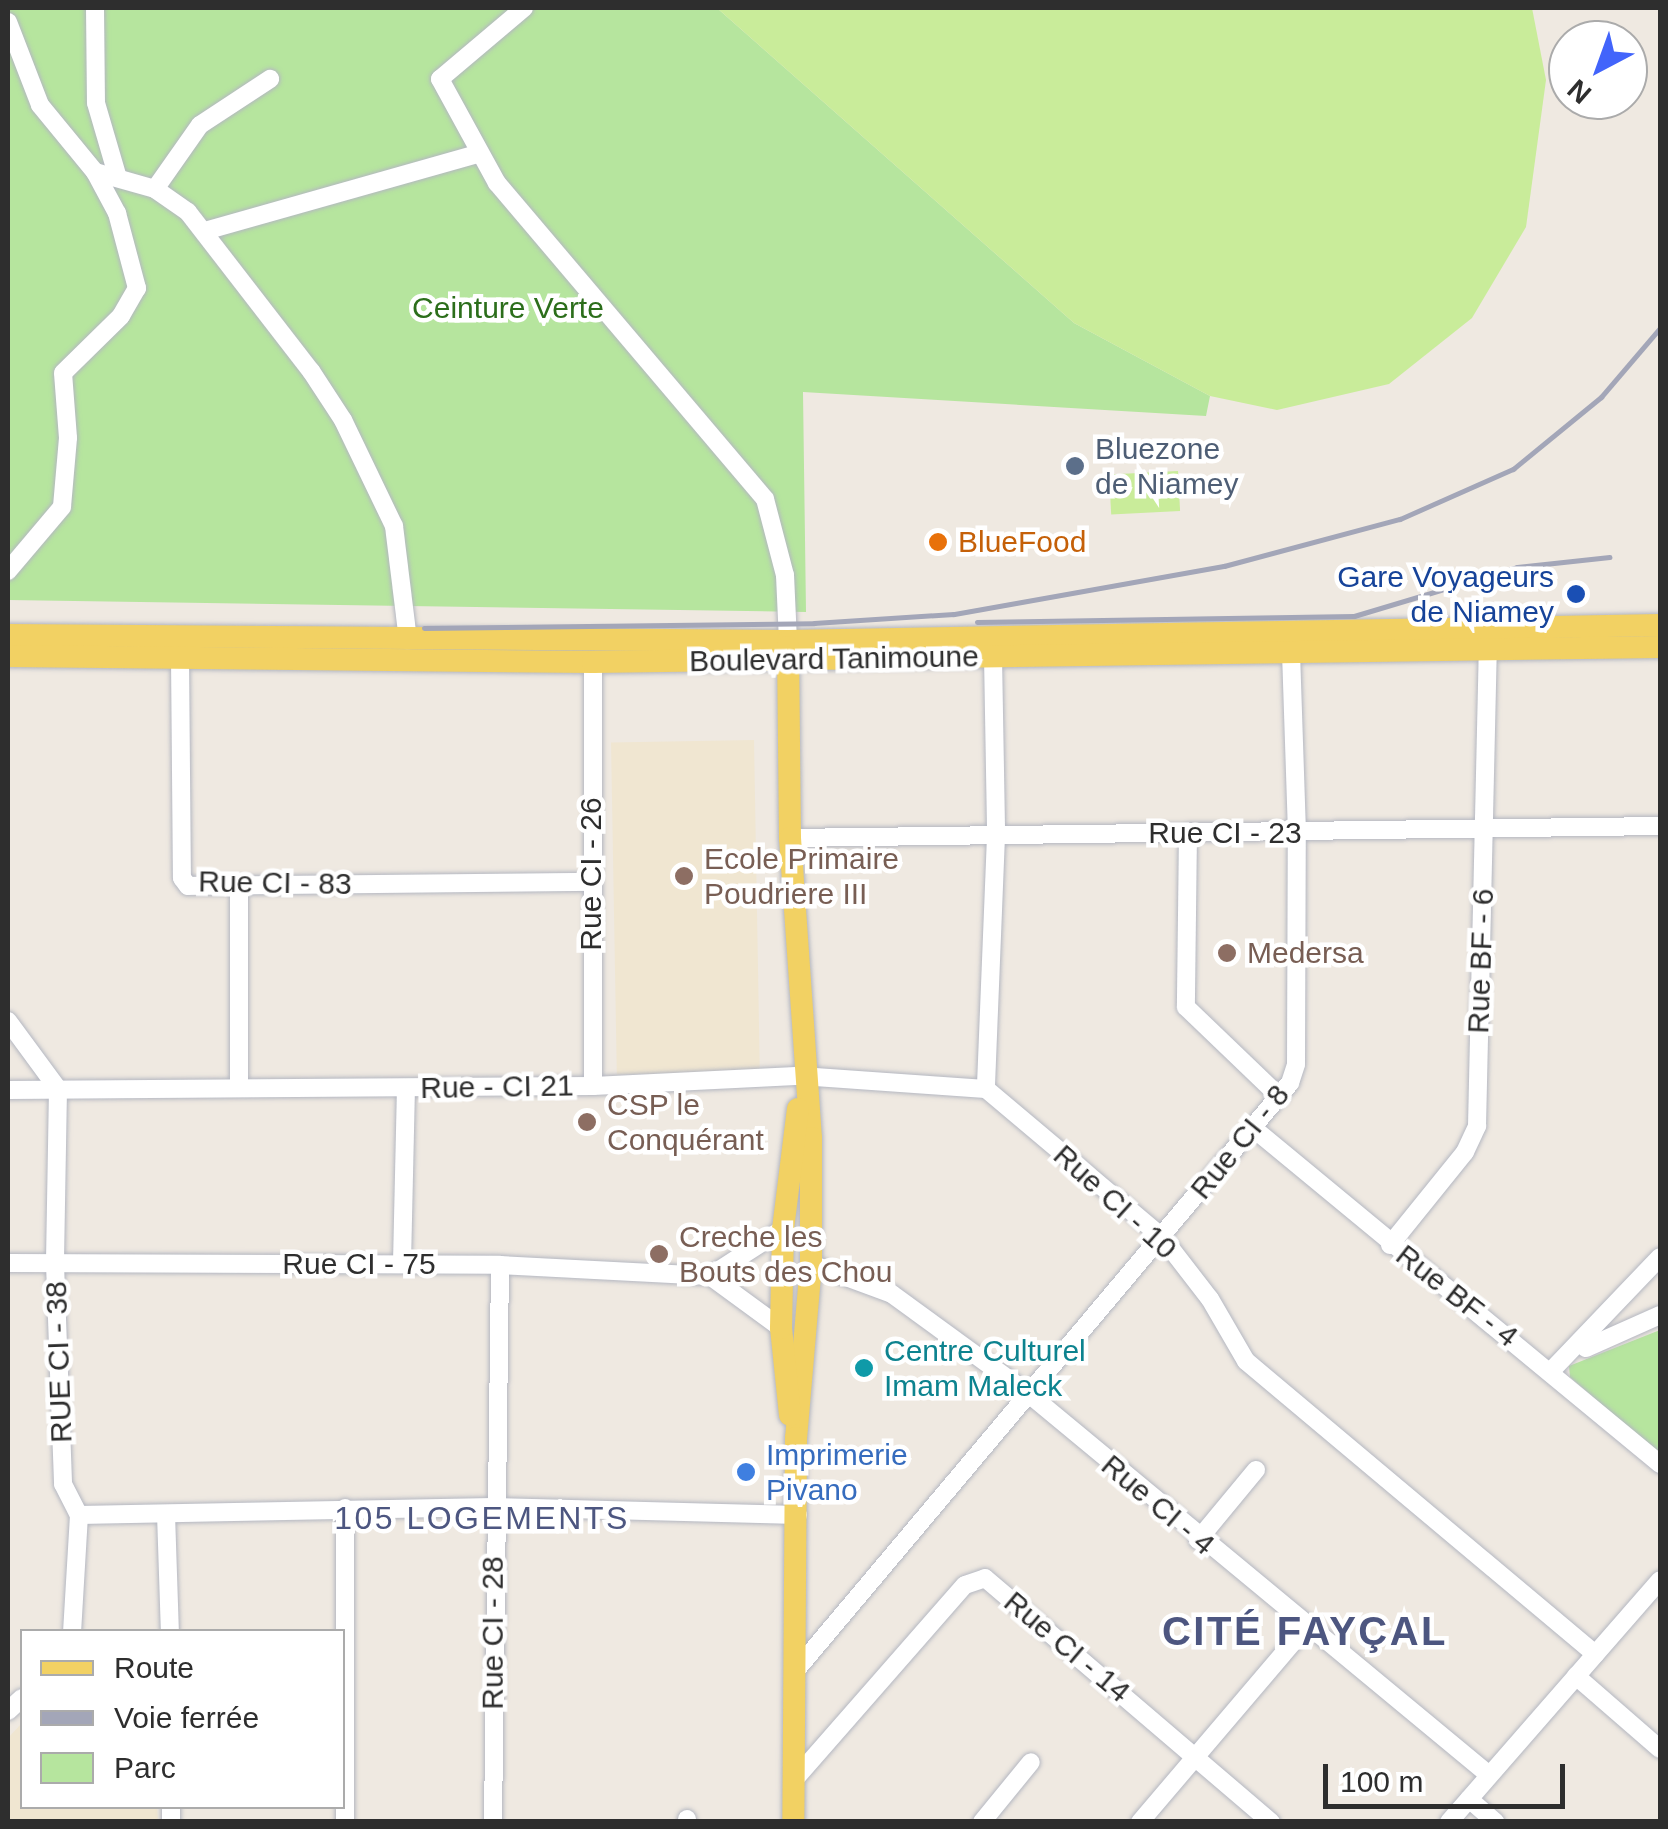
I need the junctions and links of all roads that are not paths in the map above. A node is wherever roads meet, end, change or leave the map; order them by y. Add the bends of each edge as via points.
1 (95, 8) edge
2 (524, 8) edge
3 (8, 22) edge
4 (270, 79) dead end
5 (477, 154) junction
6 (94, 172) junction
7 (118, 178) junction
8 (156, 190) junction
9 (205, 231) junction
10 (8, 571) edge
11 (1660, 607) edge
12 (1660, 625) edge
13 (1636, 628) junction
14 (8, 635) edge
15 (408, 640) junction
16 (1601, 640) junction
17 (1660, 647) edge
18 (1488, 648) junction
19 (788, 650) junction
20 (1291, 652) junction
21 (1633, 652) junction
22 (8, 656) edge
23 (993, 656) junction
24 (180, 657) junction
25 (592, 662) junction
26 (1660, 666) edge
27 (1660, 826) edge
28 (1188, 832) junction
29 (1484, 832) junction
30 (1297, 833) junction
31 (996, 836) junction
32 (790, 838) junction
33 (590, 882) junction
34 (239, 885) junction
35 (8, 1021) edge
36 (802, 1076) junction
37 (239, 1085) junction
38 (593, 1086) junction
39 (406, 1088) junction
40 (58, 1089) junction
41 (986, 1089) junction
42 (8, 1090) edge
43 (1280, 1097) junction
44 (1253, 1128) junction
45 (783, 1229) junction
46 (1162, 1237) junction
47 (1390, 1245) junction
48 (1660, 1257) edge
49 (8, 1263) edge
50 (402, 1263) junction
51 (55, 1264) junction
52 (811, 1264) junction
53 (500, 1265) junction
54 (710, 1276) junction
55 (1660, 1316) edge
56 (781, 1328) junction
57 (1552, 1370) junction
58 (1028, 1394) junction
59 (796, 1438) junction
60 (1660, 1464) edge
61 (1256, 1470) dead end
62 (493, 1507) junction
63 (344, 1508) junction
64 (166, 1514) junction
65 (798, 1514) junction
66 (79, 1515) junction
67 (1198, 1540) junction
68 (1660, 1580) edge
69 (1306, 1628) junction
70 (72, 1629) edge
71 (170, 1629) edge
72 (344, 1629) edge
73 (1595, 1654) junction
74 (797, 1669) junction
75 (1576, 1676) junction
76 (1660, 1749) edge
77 (1194, 1755) junction
78 (1031, 1762) dead end
79 (1489, 1775) junction
80 (794, 1780) junction
81 (1469, 1799) junction
82 (493, 1822) edge
83 (794, 1822) edge
84 (982, 1822) edge
85 (1140, 1822) edge
86 (1271, 1822) edge
87 (1448, 1822) edge
88 (1495, 1822) edge

1 - 7 street via 96,104
2 - 5 street via 440,78
3 - 6 street via 40,105
4 - 8 street via 185,139
5 - 9 street
5 - 19 street via 572,278 766,499 785,575
6 - 7 street
6 - 10 street via 118,213 137,288 121,316 63,373 68,438 62,507
7 - 8 street
8 - 9 street
9 - 15 street via 311,371 372,475 397,539
11 - 13 main road
12 - 13 main road, Boulevard Tanimoune
13 - 16 main road, Boulevard Tanimoune
14 - 15 main road, Boulevard Tanimoune
15 - 19 main road, Boulevard Tanimoune
16 - 18 main road, Boulevard Tanimoune
16 - 19 main road, Boulevard Tanimoune
16 - 21 main road, Boulevard Tanimoune
17 - 21 main road, Boulevard Tanimoune
18 - 20 main road, Boulevard Tanimoune
18 - 29 street, Rue BF - 6
19 - 23 main road, Boulevard Tanimoune
19 - 25 main road, Boulevard Tanimoune
19 - 32 main road
20 - 23 main road, Boulevard Tanimoune
20 - 30 street, Rue CI - 8
21 - 26 main road
22 - 24 main road, Boulevard Tanimoune
23 - 31 street
24 - 25 main road, Boulevard Tanimoune
24 - 34 street, Rue CI - 83 via 182,878 188,886
25 - 33 street, Rue CI - 26
27 - 29 street, Rue CI - 23
28 - 30 street, Rue CI - 23
28 - 31 street, Rue CI - 23
28 - 43 street via 1186,1007
29 - 30 street, Rue CI - 23
29 - 47 street, Rue BF - 6 via 1476,1126 1466,1152
30 - 43 street, Rue CI - 8 via 1296,1064
31 - 32 street, Rue CI - 23
31 - 41 street
32 - 36 main road
33 - 34 street, Rue CI - 83
33 - 38 street, Rue CI - 26
34 - 37 street
35 - 40 street
36 - 38 street, Rue - CI 21
36 - 41 street, Rue - CI 21
36 - 45 main road
36 - 52 main road via 810,1138
37 - 39 street, Rue - CI 21
37 - 40 street, Rue - CI 21
38 - 39 street, Rue - CI 21
39 - 50 street
40 - 42 street, Rue - CI 21
40 - 51 street, RUE CI - 38
41 - 46 street, Rue CI - 10
43 - 44 street, Rue CI - 8
44 - 46 street, Rue CI - 8
44 - 47 street, Rue BF - 4
45 - 54 street
45 - 56 main road
46 - 58 street, Rue CI - 8
46 - 73 street, Rue CI - 10 via 1210,1299 1246,1362
47 - 57 street, Rue BF - 4
48 - 57 street
49 - 51 street, Rue CI - 75
50 - 51 street, Rue CI - 75
50 - 53 street, Rue CI - 75
51 - 66 street, RUE CI - 38 via 63,1484
52 - 58 street, Rue CI - 4 via 892,1294
52 - 59 main road
53 - 54 street, Rue CI - 75
53 - 62 street, Rue CI - 28
54 - 56 street
55 - 57 street via 1602,1338
56 - 59 main road
57 - 60 street, Rue BF - 4
58 - 67 street, Rue CI - 4
58 - 74 street, Rue CI - 8
59 - 65 main road
61 - 67 street
62 - 63 street
62 - 65 street
62 - 82 street, Rue CI - 28
63 - 64 street
63 - 72 street
64 - 66 street
64 - 71 street
65 - 74 main road
66 - 70 street, RUE CI - 38
67 - 69 street, Rue CI - 4
68 - 73 street
69 - 77 street
69 - 79 street, Rue CI - 4
73 - 75 street
74 - 80 main road
75 - 76 street
75 - 79 street
77 - 80 street, Rue CI - 14 via 985,1578 974,1578
77 - 85 street
77 - 86 street, Rue CI - 14
78 - 84 street
79 - 81 street
80 - 83 main road
81 - 87 street
81 - 88 street

